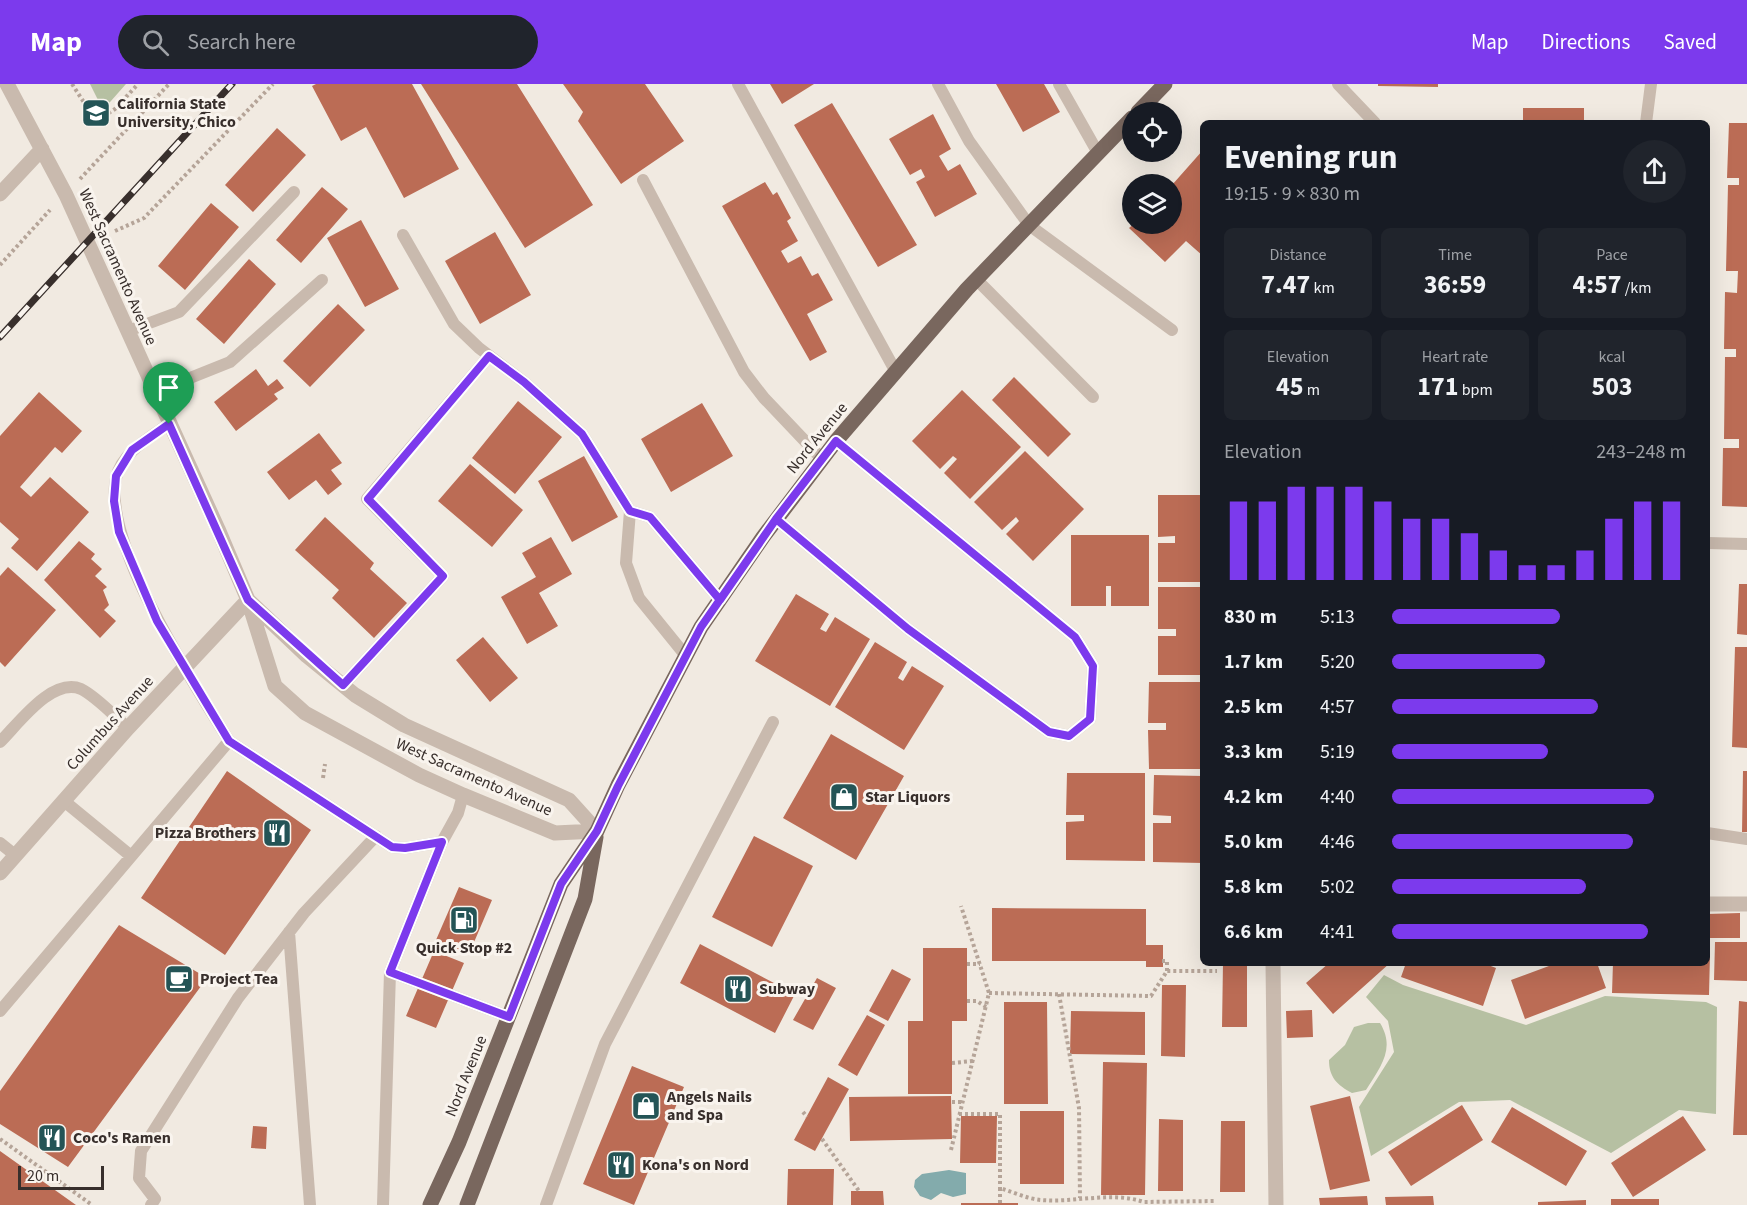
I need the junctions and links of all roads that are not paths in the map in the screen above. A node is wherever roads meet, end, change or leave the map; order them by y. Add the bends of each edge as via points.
1 (7, 84) edge
2 (738, 84) edge
3 (938, 84) edge
4 (1059, 84) edge
5 (1338, 84) edge
6 (1651, 84) edge
7 (1163, 85) edge
8 (1147, 102) edge
9 (1372, 120) edge
10 (1646, 120) edge
11 (1122, 128) edge
12 (42, 149) junction
13 (1098, 153) junction
14 (643, 180) dead end
15 (294, 192) dead end
16 (0, 194) edge
17 (1029, 225) junction
18 (403, 235) dead end
19 (976, 279) junction
20 (322, 280) dead end
21 (1172, 330) dead end
22 (128, 331) junction
23 (489, 356) junction
24 (896, 372) junction
25 (155, 392) junction
26 (1093, 397) dead end
27 (169, 424) junction
28 (836, 441) junction
29 (822, 459) junction
30 (630, 511) junction
31 (776, 519) junction
32 (1710, 543) edge
33 (1747, 544) edge
34 (248, 600) junction
35 (720, 600) junction
36 (686, 656) junction
37 (185, 669) junction
38 (343, 685) junction
39 (773, 722) dead end
40 (128, 728) junction
41 (229, 741) junction
42 (0, 742) edge
43 (463, 795) junction
44 (63, 801) junction
45 (597, 831) junction
46 (1710, 833) edge
47 (376, 836) junction
48 (1747, 839) edge
49 (442, 842) junction
50 (0, 843) edge
51 (15, 855) junction
52 (131, 856) junction
53 (0, 873) edge
54 (1710, 904) edge
55 (1747, 904) edge
56 (289, 932) junction
57 (1274, 966) edge
58 (390, 972) junction
59 (0, 1011) edge
60 (509, 1017) junction
61 (152, 1205) edge
62 (310, 1205) edge
63 (383, 1205) edge
64 (430, 1205) edge
65 (467, 1205) edge
66 (546, 1205) edge
67 (1276, 1205) edge

1 - 12 street, West Sacramento Avenue
2 - 24 lane
3 - 17 lane via 969,141
4 - 13 lane
5 - 9 lane
6 - 10 lane
7 - 8 main road
11 - 13 main road, Nord Avenue
12 - 16 street
12 - 22 street, West Sacramento Avenue
13 - 17 main road, Nord Avenue
14 - 29 lane via 744,372
15 - 22 lane via 179,312
17 - 19 main road, Nord Avenue
17 - 21 lane
18 - 23 lane via 454,324
19 - 24 main road, Nord Avenue
19 - 26 lane
20 - 25 lane via 230,362
22 - 25 street, West Sacramento Avenue
23 - 30 lane via 582,434
23 - 38 lane via 368,499 443,576
24 - 28 main road, Nord Avenue
25 - 27 street, West Sacramento Avenue
27 - 34 street, West Sacramento Avenue
27 - 37 lane via 132,450 116,476 114,501 119,532 157,621
28 - 29 main road, Nord Avenue
28 - 31 lane via 1075,637 1093,666 1090,719 1069,736 1049,732 908,629
29 - 31 main road, Nord Avenue
30 - 35 lane via 650,517
30 - 36 lane via 626,563 639,598
31 - 35 main road, Nord Avenue
32 - 33 lane
34 - 37 street, Columbus Avenue
34 - 38 street, West Sacramento Avenue
34 - 43 street, West Sacramento Avenue via 275,686 305,713
35 - 36 main road, Nord Avenue
36 - 45 main road, Nord Avenue
37 - 40 street, Columbus Avenue
37 - 41 lane
38 - 45 street, West Sacramento Avenue via 404,725 569,800
39 - 66 lane via 605,1044
40 - 42 lane via 82,690 69,687 52,690
40 - 44 street, Columbus Avenue
41 - 47 lane
41 - 52 lane
43 - 45 street, West Sacramento Avenue via 555,833
43 - 49 lane
44 - 51 street, Columbus Avenue
44 - 52 lane
45 - 60 main road, Nord Avenue via 561,884
45 - 65 main road, Nord Avenue via 585,899
46 - 48 lane
47 - 49 lane via 392,847
47 - 56 lane
49 - 58 lane
50 - 51 lane
51 - 53 street, Columbus Avenue
52 - 59 lane
54 - 55 street
56 - 61 lane via 238,998 141,1150 139,1178 155,1199
56 - 62 lane
57 - 67 street
58 - 60 lane
58 - 63 lane
60 - 64 main road, Nord Avenue

